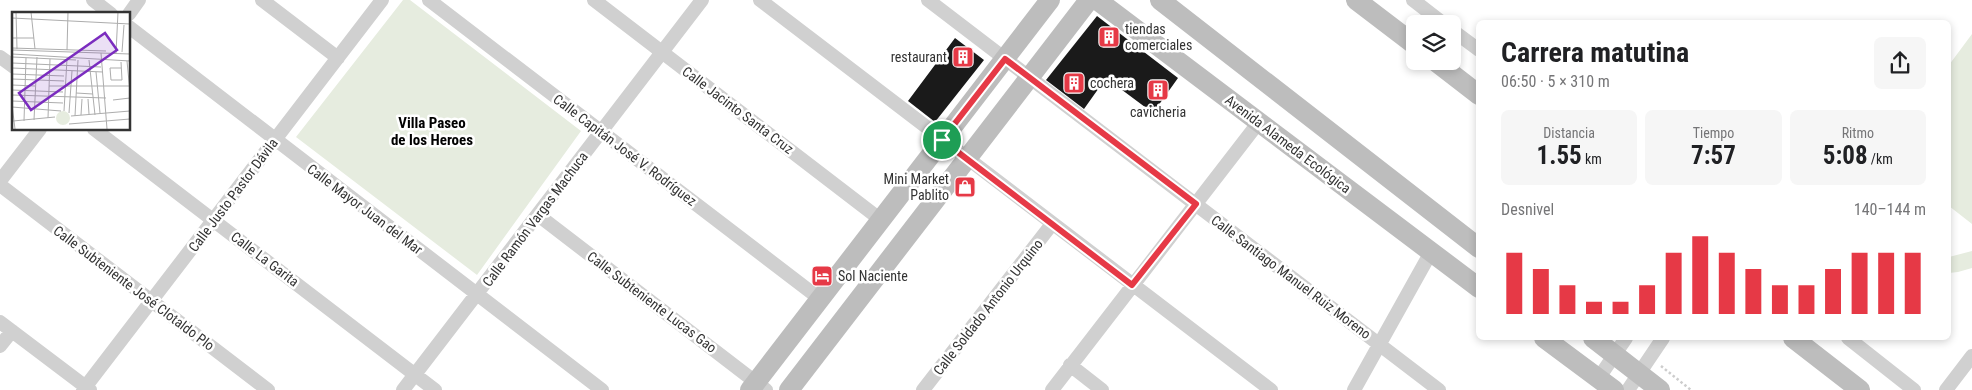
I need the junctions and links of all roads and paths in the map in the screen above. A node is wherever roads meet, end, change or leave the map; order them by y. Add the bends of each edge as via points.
1 (93, 0) edge
2 (139, 0) edge
3 (262, 0) edge
4 (382, 0) edge
5 (429, 0) edge
6 (594, 0) edge
7 (702, 0) edge
8 (760, 0) edge
9 (928, 0) edge
10 (1050, 0) edge
11 (1089, 0) edge
12 (1097, 0) edge
13 (1160, 0) edge
14 (1356, 0) edge
15 (1413, 0) edge
16 (108, 12) edge
17 (130, 13) edge
18 (1432, 15) edge
19 (130, 28) edge
20 (1461, 37) edge
21 (1406, 38) edge
22 (1476, 48) edge
23 (662, 52) junction
24 (0, 57) edge
25 (338, 58) junction
26 (1005, 59) junction
27 (12, 66) edge
28 (1447, 70) edge
29 (1030, 77) junction
30 (1476, 93) edge
31 (1258, 122) junction
32 (39, 130) edge
33 (95, 130) edge
34 (601, 132) junction
35 (275, 140) junction
36 (942, 140) junction
37 (967, 159) junction
38 (0, 183) edge
39 (1196, 204) junction
40 (538, 215) junction
41 (213, 220) junction
42 (881, 220) junction
43 (1052, 224) junction
44 (1476, 246) edge
45 (1431, 252) junction
46 (1132, 285) junction
47 (1476, 286) edge
48 (477, 294) junction
49 (820, 299) junction
50 (151, 301) junction
51 (0, 322) edge
52 (12, 330) junction
53 (1546, 340) edge
54 (1596, 340) edge
55 (1625, 340) edge
56 (1662, 340) edge
57 (1796, 340) edge
58 (1851, 340) edge
59 (1380, 345) junction
60 (0, 346) edge
61 (1615, 354) junction
62 (1972, 356) edge
63 (1070, 366) junction
64 (1639, 373) junction
65 (415, 375) junction
66 (1601, 386) edge
67 (757, 387) edge
68 (86, 389) edge
69 (268, 390) edge
70 (403, 390) edge
71 (435, 390) edge
72 (602, 390) edge
73 (789, 390) edge
74 (923, 390) edge
75 (1052, 390) edge
76 (1102, 390) edge
77 (1271, 390) edge
78 (1354, 390) edge
79 (1439, 390) edge
80 (1628, 390) edge
81 (1660, 390) edge
82 (1860, 390) edge
83 (1914, 390) edge
84 (1946, 390) edge

1 - 16 street
2 - 17 street
3 - 25 street
4 - 25 street, Calle Justo Pastor Dávila
5 - 34 street, Calle Capitán José V. Rodríguez
6 - 23 street, Calle Jacinto Santa Cruz
7 - 23 street, Calle Ramón Vargas Machuca
8 - 36 street
9 - 26 street, Calle Santiago Manuel Ruiz Moreno
10 - 26 street
11 - 29 street
12 - 31 street, Avenida Alameda Ecológica
13 - 44 street
14 - 21 street
15 - 18 street
19 - 35 street, Calle Mayor Juan del Mar
20 - 22 street
23 - 34 street, Calle Ramón Vargas Machuca
23 - 42 street, Calle Jacinto Santa Cruz
24 - 27 street
25 - 35 street, Calle Justo Pastor Dávila
26 - 29 street, Calle Santiago Manuel Ruiz Moreno
26 - 36 street
28 - 30 street
29 - 37 street
29 - 39 street, Calle Santiago Manuel Ruiz Moreno
31 - 39 street
31 - 45 street, Avenida Alameda Ecológica
32 - 38 street
33 - 41 street, Calle La Garita
34 - 40 street, Calle Ramón Vargas Machuca
34 - 49 street, Calle Capitán José V. Rodríguez
35 - 41 street, Calle Justo Pastor Dávila
35 - 48 street, Calle Mayor Juan del Mar
36 - 37 street
36 - 42 street
37 - 43 street
37 - 73 street
38 - 50 street, Calle Subteniente José Clotaldo Plo
39 - 46 street
39 - 59 street, Calle Santiago Manuel Ruiz Moreno
40 - 48 street, Calle Ramón Vargas Machuca
40 - 67 street, Calle Subteniente Lucas Gao
41 - 50 street, Calle Justo Pastor Dávila
41 - 65 street, Calle La Garita
42 - 49 street
43 - 46 street
43 - 74 street, Calle Soldado Antonio Urquino
45 - 47 street, Avenida Alameda Ecológica
45 - 59 street
46 - 63 street
46 - 77 street
48 - 65 street, Calle Ramón Vargas Machuca
48 - 72 street, Calle Mayor Juan del Mar
49 - 67 street
50 - 68 street, Calle Justo Pastor Dávila
50 - 69 street, Calle Subteniente José Clotaldo Plo
51 - 52 street
52 - 60 street
52 - 68 street
53 - 66 street
54 - 61 street
55 - 61 street
56 - 64 street
57 - 82 street
58 - 83 street
59 - 78 street
59 - 79 street, Calle Santiago Manuel Ruiz Moreno
61 - 64 street
61 - 66 street
62 - 84 street
63 - 75 street
63 - 76 street
64 - 80 street
64 - 81 street
65 - 70 street, Calle Ramón Vargas Machuca
65 - 71 street, Calle La Garita

